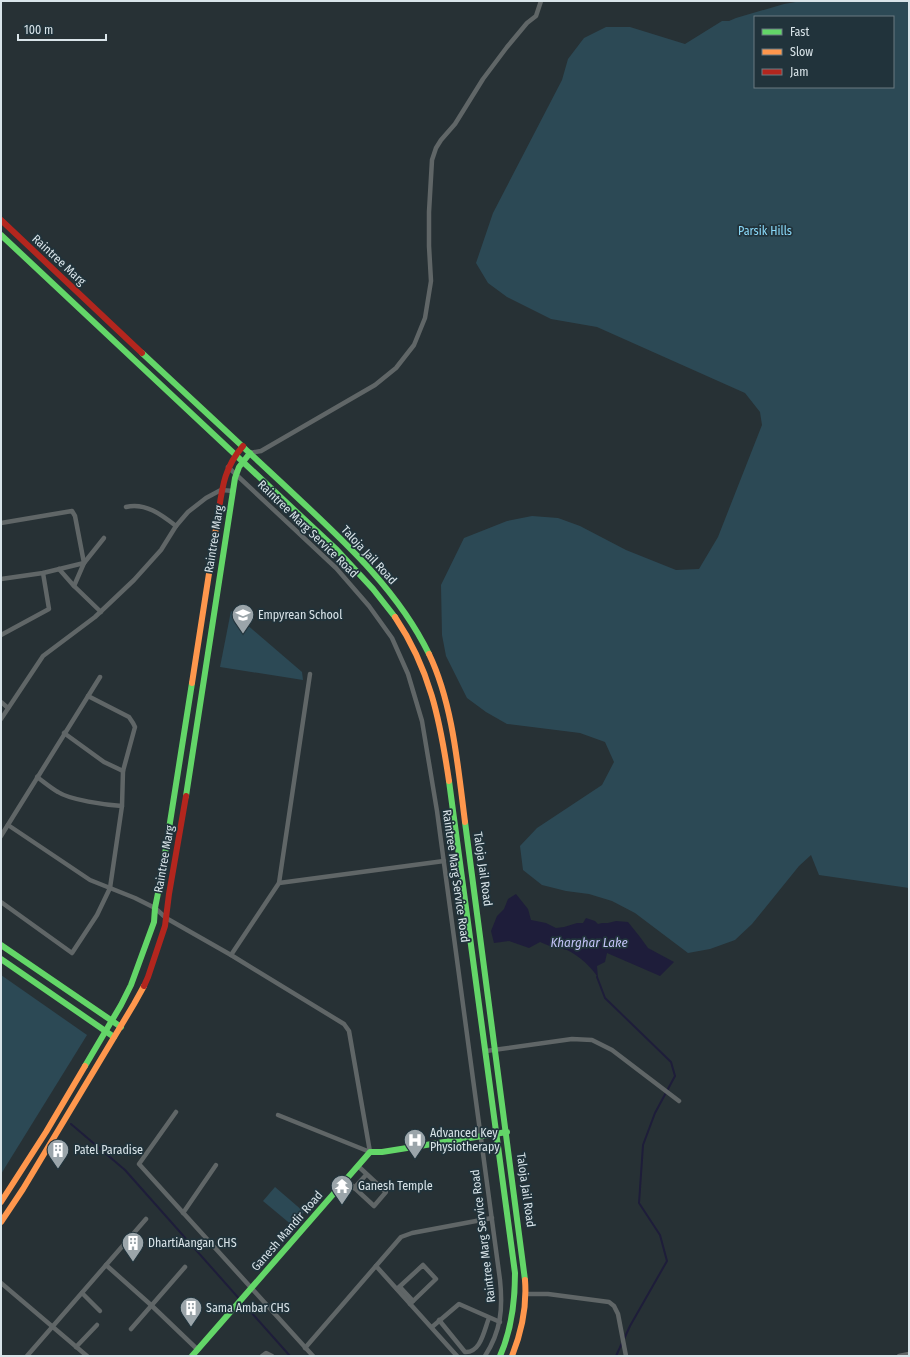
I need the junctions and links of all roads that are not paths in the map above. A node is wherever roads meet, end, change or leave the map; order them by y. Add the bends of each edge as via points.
1 (541, 1) edge
2 (1, 220) edge
3 (1, 235) edge
4 (243, 446) junction
5 (250, 453) junction
6 (235, 454) junction
7 (243, 461) junction
8 (228, 466) junction
9 (236, 474) junction
10 (222, 490) junction
11 (232, 491) junction
12 (126, 507) dead end
13 (1, 523) edge
14 (176, 526) junction
15 (104, 538) dead end
16 (84, 563) junction
17 (59, 569) junction
18 (43, 572) junction
19 (1, 580) edge
20 (74, 586) junction
21 (101, 612) junction
22 (1, 635) edge
23 (310, 674) dead end
24 (100, 677) dead end
25 (88, 696) junction
26 (1, 702) edge
27 (8, 708) junction
28 (1, 719) edge
29 (64, 733) junction
30 (123, 771) junction
31 (38, 777) junction
32 (122, 806) junction
33 (8, 825) junction
34 (1, 836) edge
35 (444, 861) junction
36 (279, 883) junction
37 (110, 888) junction
38 (1, 902) edge
39 (155, 908) junction
40 (166, 918) junction
41 (1, 944) edge
42 (231, 955) junction
43 (1, 959) edge
44 (112, 1020) junction
45 (121, 1027) junction
46 (104, 1032) junction
47 (114, 1037) junction
48 (496, 1050) junction
49 (486, 1051) junction
50 (679, 1101) dead end
51 (176, 1112) dead end
52 (278, 1115) dead end
53 (507, 1132) junction
54 (497, 1134) junction
55 (481, 1137) junction
56 (370, 1152) junction
57 (216, 1165) dead end
58 (358, 1166) junction
59 (366, 1175) junction
60 (346, 1180) junction
61 (354, 1188) junction
62 (9, 1190) junction
63 (18, 1195) junction
64 (1, 1202) edge
65 (183, 1213) junction
66 (492, 1218) junction
67 (146, 1219) dead end
68 (1, 1222) edge
69 (106, 1265) junction
70 (185, 1266) dead end
71 (376, 1266) junction
72 (1, 1283) edge
73 (398, 1288) junction
74 (250, 1290) junction
75 (82, 1293) junction
76 (526, 1294) junction
77 (412, 1303) junction
78 (151, 1305) junction
79 (100, 1311) dead end
80 (489, 1318) junction
81 (439, 1320) junction
82 (500, 1322) junction
83 (97, 1326) dead end
84 (53, 1327) junction
85 (432, 1327) junction
86 (131, 1329) dead end
87 (76, 1347) junction
88 (305, 1348) junction
89 (198, 1350) junction
90 (909, 1354) edge
91 (27, 1356) edge
92 (87, 1356) edge
93 (192, 1356) edge
94 (262, 1356) edge
95 (272, 1356) edge
96 (313, 1356) edge
97 (457, 1356) edge
98 (485, 1356) edge
99 (500, 1356) edge
100 (512, 1356) edge
101 (626, 1356) edge
102 (898, 1356) edge

1 - 5 street via 536,16 507,47 436,148 432,160 429,212 431,281 425,318 414,345 396,368 375,385 261,451
2 - 4 main road, Raintree Marg
3 - 6 main road, Raintree Marg
4 - 5 main road, Raintree Marg
4 - 6 main road, Raintree Marg
5 - 7 main road, Raintree Marg
5 - 48 main road, Taloja Jail Road via 363,562 395,599 430,657 455,745
6 - 7 main road, Raintree Marg
6 - 8 main road, Raintree Marg
7 - 9 main road, Raintree Marg
7 - 49 main road, Taloja Jail Road via 360,575 400,624 421,661 437,712 444,747
8 - 9 street, Raintree Marg Service Road
8 - 10 main road, Raintree Marg
9 - 11 main road, Raintree Marg
9 - 35 street, Raintree Marg Service Road via 336,568 369,606 392,638 408,674 422,721
10 - 11 street
10 - 14 street via 188,512
10 - 39 main road, Raintree Marg
11 - 40 main road, Raintree Marg
12 - 14 street via 133,505 147,508
13 - 16 street via 72,511 76,516
14 - 21 street via 151,563
15 - 16 street
16 - 17 street
16 - 20 street
17 - 18 street
17 - 20 street
18 - 19 street
18 - 22 street via 49,609
20 - 21 street
21 - 27 street via 43,656
23 - 36 street
24 - 25 street
25 - 29 street
25 - 30 street via 129,717 133,723
26 - 27 street
27 - 28 street
29 - 30 street via 104,762
29 - 31 street
30 - 32 street
31 - 32 street via 66,796
31 - 33 street
32 - 37 street
33 - 34 street
33 - 37 street via 90,880
35 - 36 street
35 - 55 street, Raintree Marg Service Road
36 - 42 street
37 - 38 street via 97,915 72,953
37 - 39 street
39 - 40 street
39 - 44 main road, Raintree Marg via 154,922 144,952 126,996
40 - 42 street
40 - 45 main road, Raintree Marg via 148,977
41 - 44 main road
42 - 56 street via 344,1024 349,1031
43 - 46 main road
44 - 45 main road
44 - 46 main road, Raintree Marg
45 - 47 main road, Raintree Marg
46 - 47 main road
46 - 62 main road, Raintree Marg
47 - 63 main road, Raintree Marg
48 - 49 street
48 - 50 street via 572,1039 592,1040 612,1050
48 - 53 main road, Taloja Jail Road
49 - 54 main road, Taloja Jail Road
51 - 65 street via 139,1164
52 - 56 street
53 - 54 main road
53 - 76 main road, Taloja Jail Road
54 - 55 main road
54 - 99 main road, Taloja Jail Road via 516,1289 512,1323
55 - 56 main road
55 - 66 street, Raintree Marg Service Road
56 - 58 main road, Ganesh Mandir Road
57 - 65 street
58 - 59 street
58 - 60 main road, Ganesh Mandir Road
59 - 61 street
59 - 61 street via 386,1192 374,1206
60 - 61 street
60 - 74 main road, Ganesh Mandir Road
62 - 63 main road
62 - 64 main road, Raintree Marg
63 - 68 main road, Raintree Marg
65 - 74 street
66 - 71 street via 406,1235 398,1240
66 - 82 street, Raintree Marg Service Road via 502,1297
67 - 69 street
69 - 75 street
69 - 78 street
70 - 78 street
71 - 73 street
71 - 88 street
72 - 84 street
73 - 77 street
73 - 77 street via 423,1265 436,1279
74 - 88 street
74 - 89 main road, Ganesh Mandir Road
75 - 79 street
75 - 84 street
76 - 100 main road, Taloja Jail Road via 523,1321
76 - 101 street via 548,1294 609,1302 618,1314
77 - 85 street
78 - 86 street
78 - 89 street
80 - 81 street via 459,1304
80 - 81 street via 476,1350 470,1352 465,1352
80 - 82 street
81 - 85 street
82 - 98 street, Raintree Marg Service Road
83 - 87 street
84 - 87 street
84 - 91 street
85 - 97 street
87 - 92 street
88 - 96 street
89 - 93 main road, Ganesh Mandir Road
90 - 102 street
94 - 95 street via 266,1353

